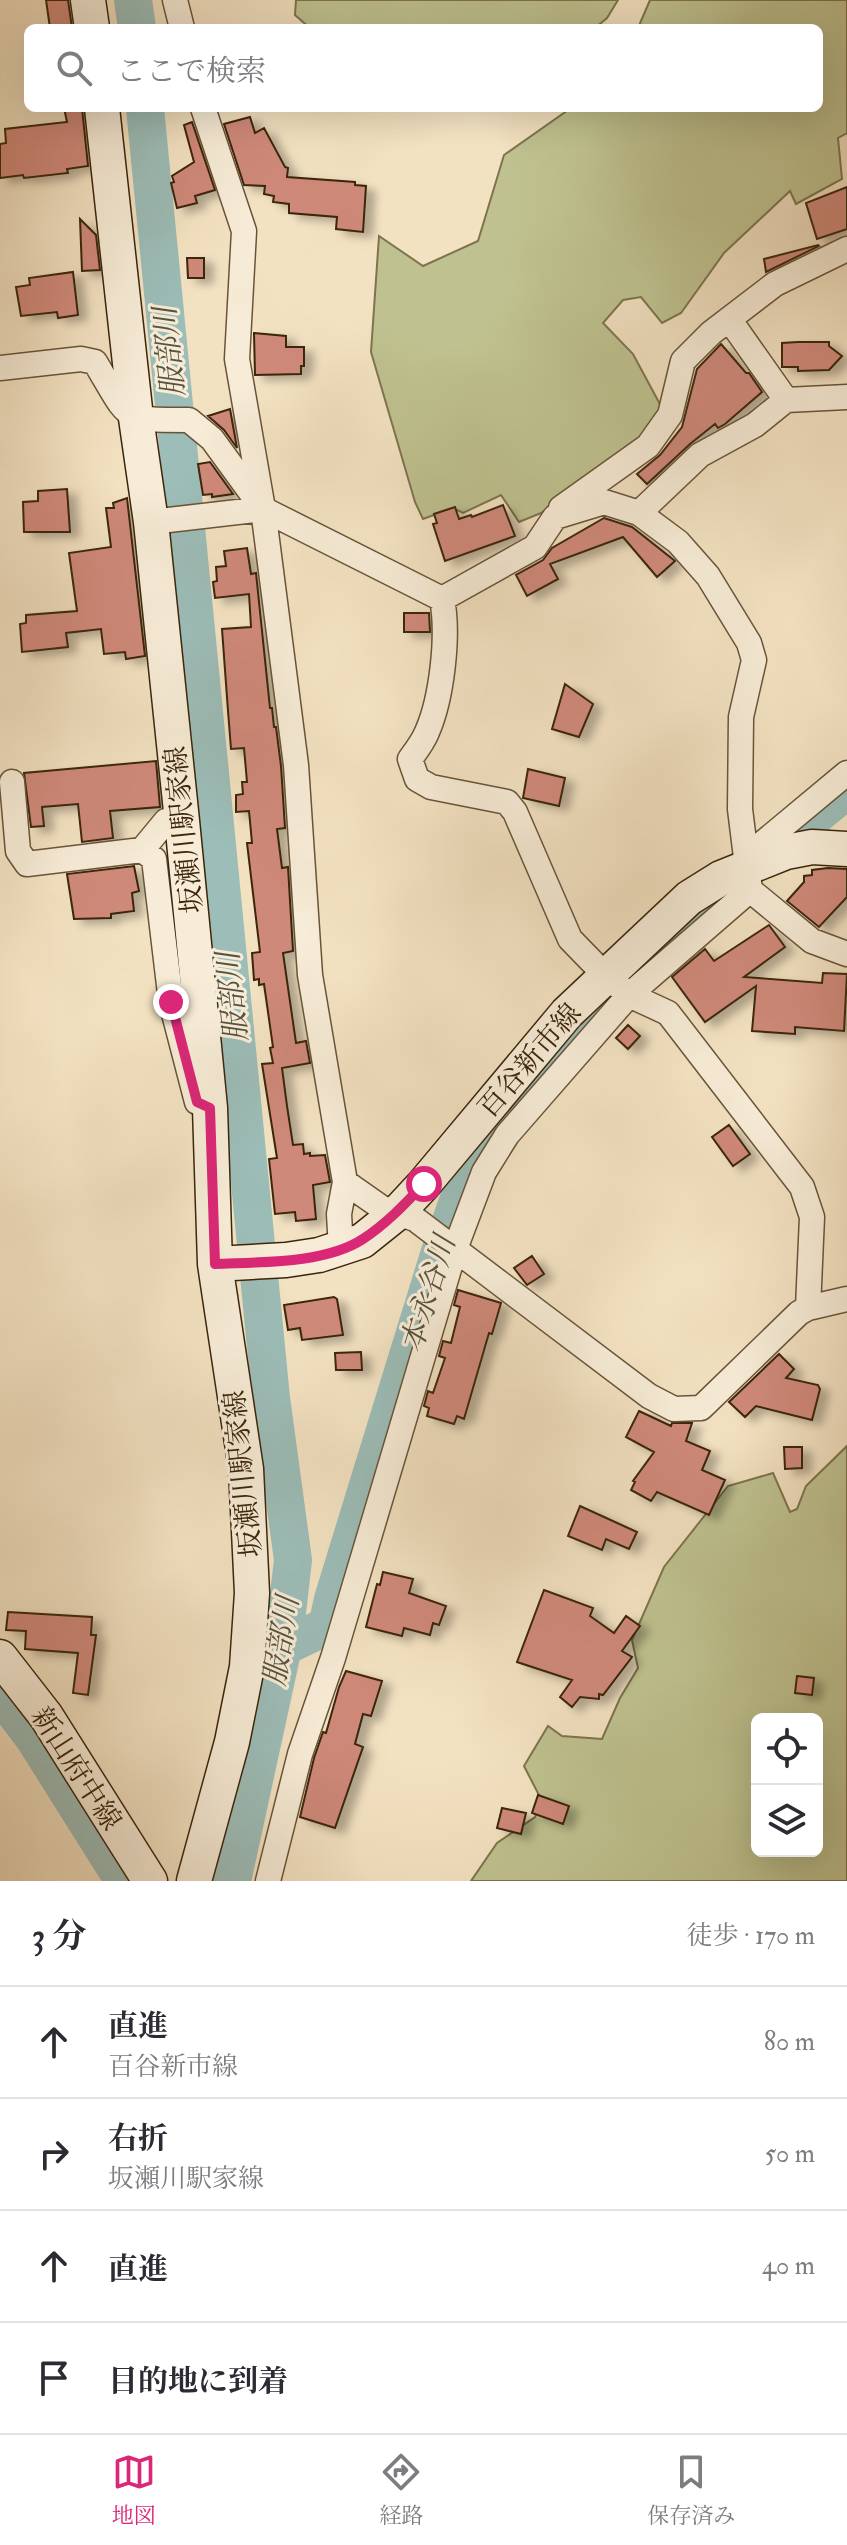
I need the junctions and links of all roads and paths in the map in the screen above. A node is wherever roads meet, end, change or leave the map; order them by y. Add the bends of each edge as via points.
1 (88, 0) edge
2 (175, 0) edge
3 (91, 24) edge
4 (181, 24) edge
5 (103, 112) edge
6 (204, 112) edge
7 (847, 249) edge
8 (729, 319) junction
9 (0, 368) edge
10 (847, 397) edge
11 (786, 400) junction
12 (147, 419) junction
13 (263, 509) junction
14 (639, 513) junction
15 (555, 517) junction
16 (158, 522) junction
17 (442, 599) junction
18 (847, 773) edge
19 (12, 782) dead end
20 (182, 821) junction
21 (847, 849) edge
22 (142, 850) junction
23 (748, 871) junction
24 (847, 954) edge
25 (617, 985) junction
26 (210, 1108) junction
27 (345, 1182) junction
28 (406, 1216) junction
29 (341, 1249) junction
30 (455, 1249) junction
31 (228, 1263) junction
32 (847, 1299) edge
33 (808, 1308) junction
34 (0, 1657) edge
35 (150, 1881) edge
36 (194, 1881) edge
37 (268, 1881) edge

1 - 3 main road
2 - 4 street
5 - 12 main road, 坂瀬川駅家線
6 - 13 street via 244,231 237,359
7 - 8 street via 775,284
8 - 11 street
8 - 15 street via 683,361 670,415 648,446
9 - 12 street via 95,362 125,412
10 - 11 street
11 - 14 street via 755,425 700,455
12 - 13 street via 189,420 212,439
12 - 16 main road, 坂瀬川駅家線
13 - 16 street
13 - 17 street
13 - 27 street via 296,765 310,975
14 - 15 street via 604,502
14 - 23 street via 678,542 698,565 749,643 754,660 741,717 740,809
15 - 17 street via 535,547
16 - 20 main road, 坂瀬川駅家線
17 - 25 street via 446,619 438,699 427,733 410,759 417,779 431,787 507,802 570,939
18 - 23 street
19 - 22 street via 18,851 27,864
20 - 22 street via 166,821
20 - 26 main road, 坂瀬川駅家線
21 - 23 main road, 百谷新市線 via 786,852
22 - 26 street via 154,859 171,1002 197,1102
23 - 24 street via 812,941
23 - 25 main road, 百谷新市線 via 721,878 689,898
25 - 28 main road, 百谷新市線 via 567,1013
25 - 30 street via 484,1172
25 - 33 street via 668,1013 802,1187 812,1217
26 - 31 main road, 坂瀬川駅家線
27 - 28 street via 382,1208
27 - 29 street via 339,1214
28 - 29 main road, 百谷新市線
28 - 30 street
29 - 31 main road, 百谷新市線 via 286,1260
30 - 33 street via 649,1396 674,1409 701,1408
30 - 37 street via 300,1754
31 - 36 main road, 坂瀬川駅家線 via 252,1593 247,1667 232,1742
32 - 33 street
34 - 35 main road, 新山府中線 via 46,1716

